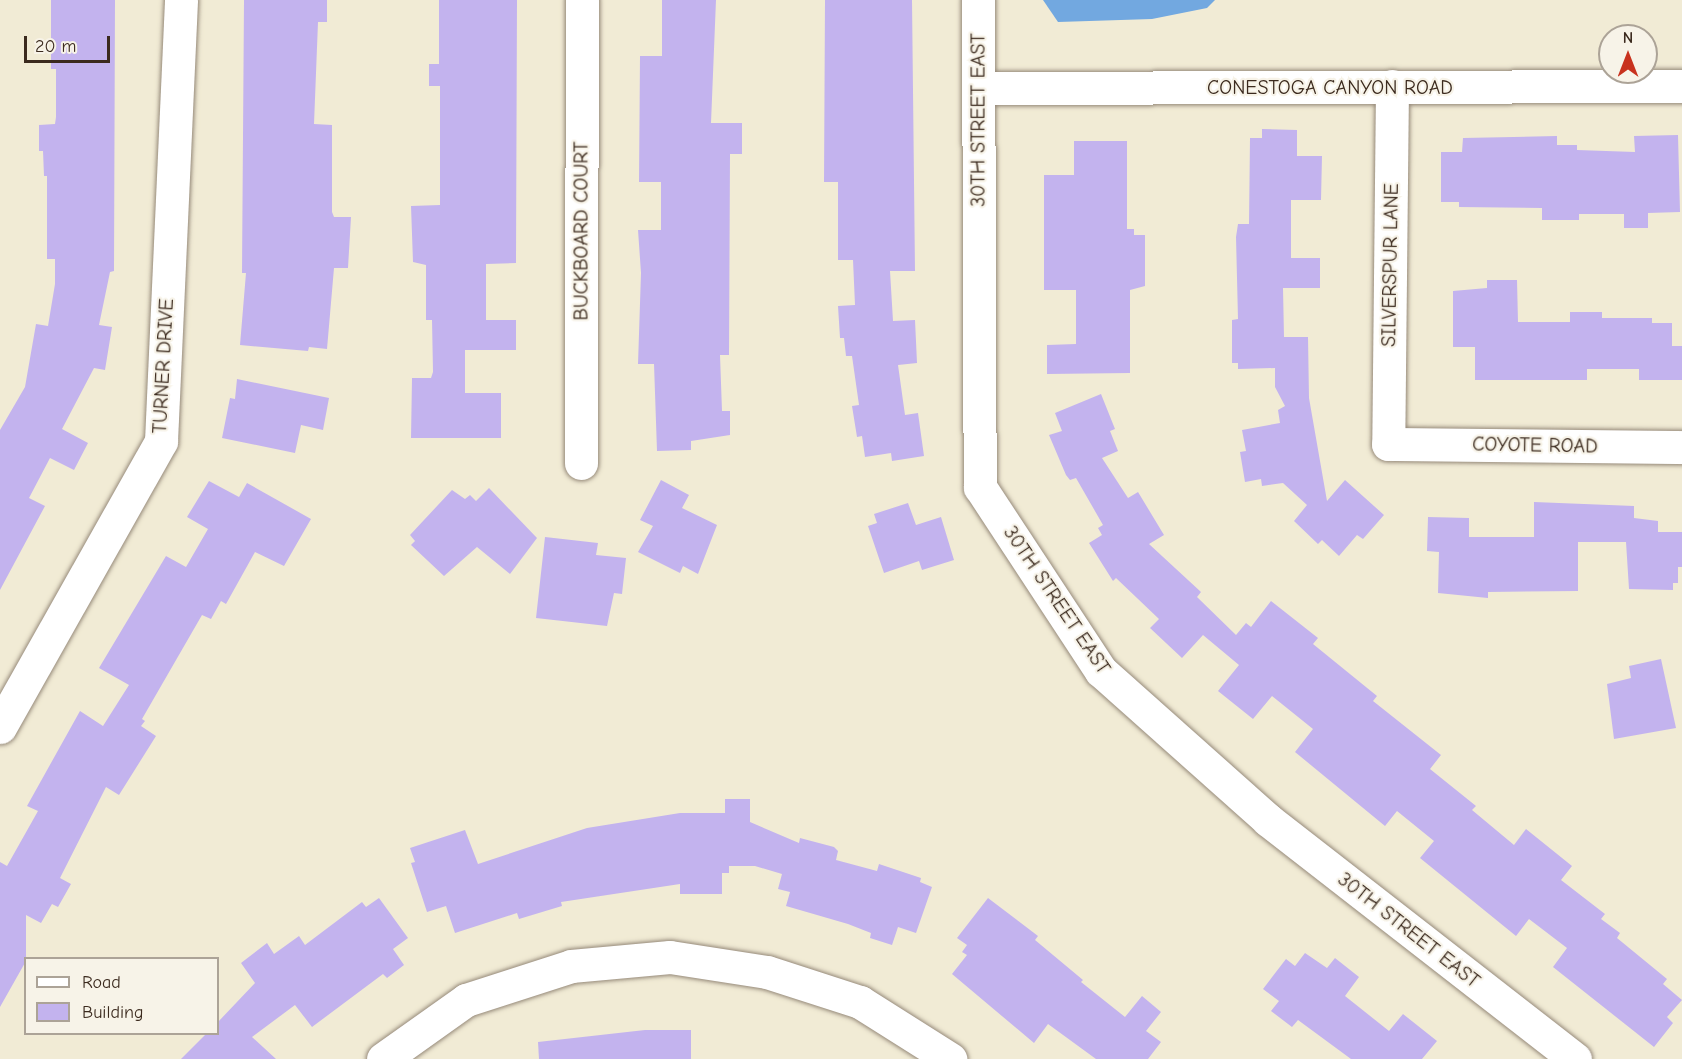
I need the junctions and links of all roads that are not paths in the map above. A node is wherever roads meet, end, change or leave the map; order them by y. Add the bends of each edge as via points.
1 (181, 0) edge
2 (582, 0) edge
3 (978, 0) edge
4 (1392, 86) junction
5 (1682, 86) edge
6 (978, 88) junction
7 (1388, 444) joint
8 (1682, 447) edge
9 (580, 463) dead end
10 (0, 727) edge
11 (382, 1059) edge
12 (950, 1059) edge
13 (1575, 1059) edge

1 - 10 street, TURNER DRIVE via 160,441
2 - 9 street, BUCKBOARD COURT
3 - 6 street, 30TH STREET EAST
4 - 5 street, CONESTOGA CANYON ROAD
4 - 6 street, CONESTOGA CANYON ROAD
4 - 7 street, SILVERSPUR LANE
6 - 13 street, 30TH STREET EAST via 980,487 1101,671 1268,820
7 - 8 street, COYOTE ROAD
11 - 12 street via 466,1000 571,966 670,957 767,972 860,1002

